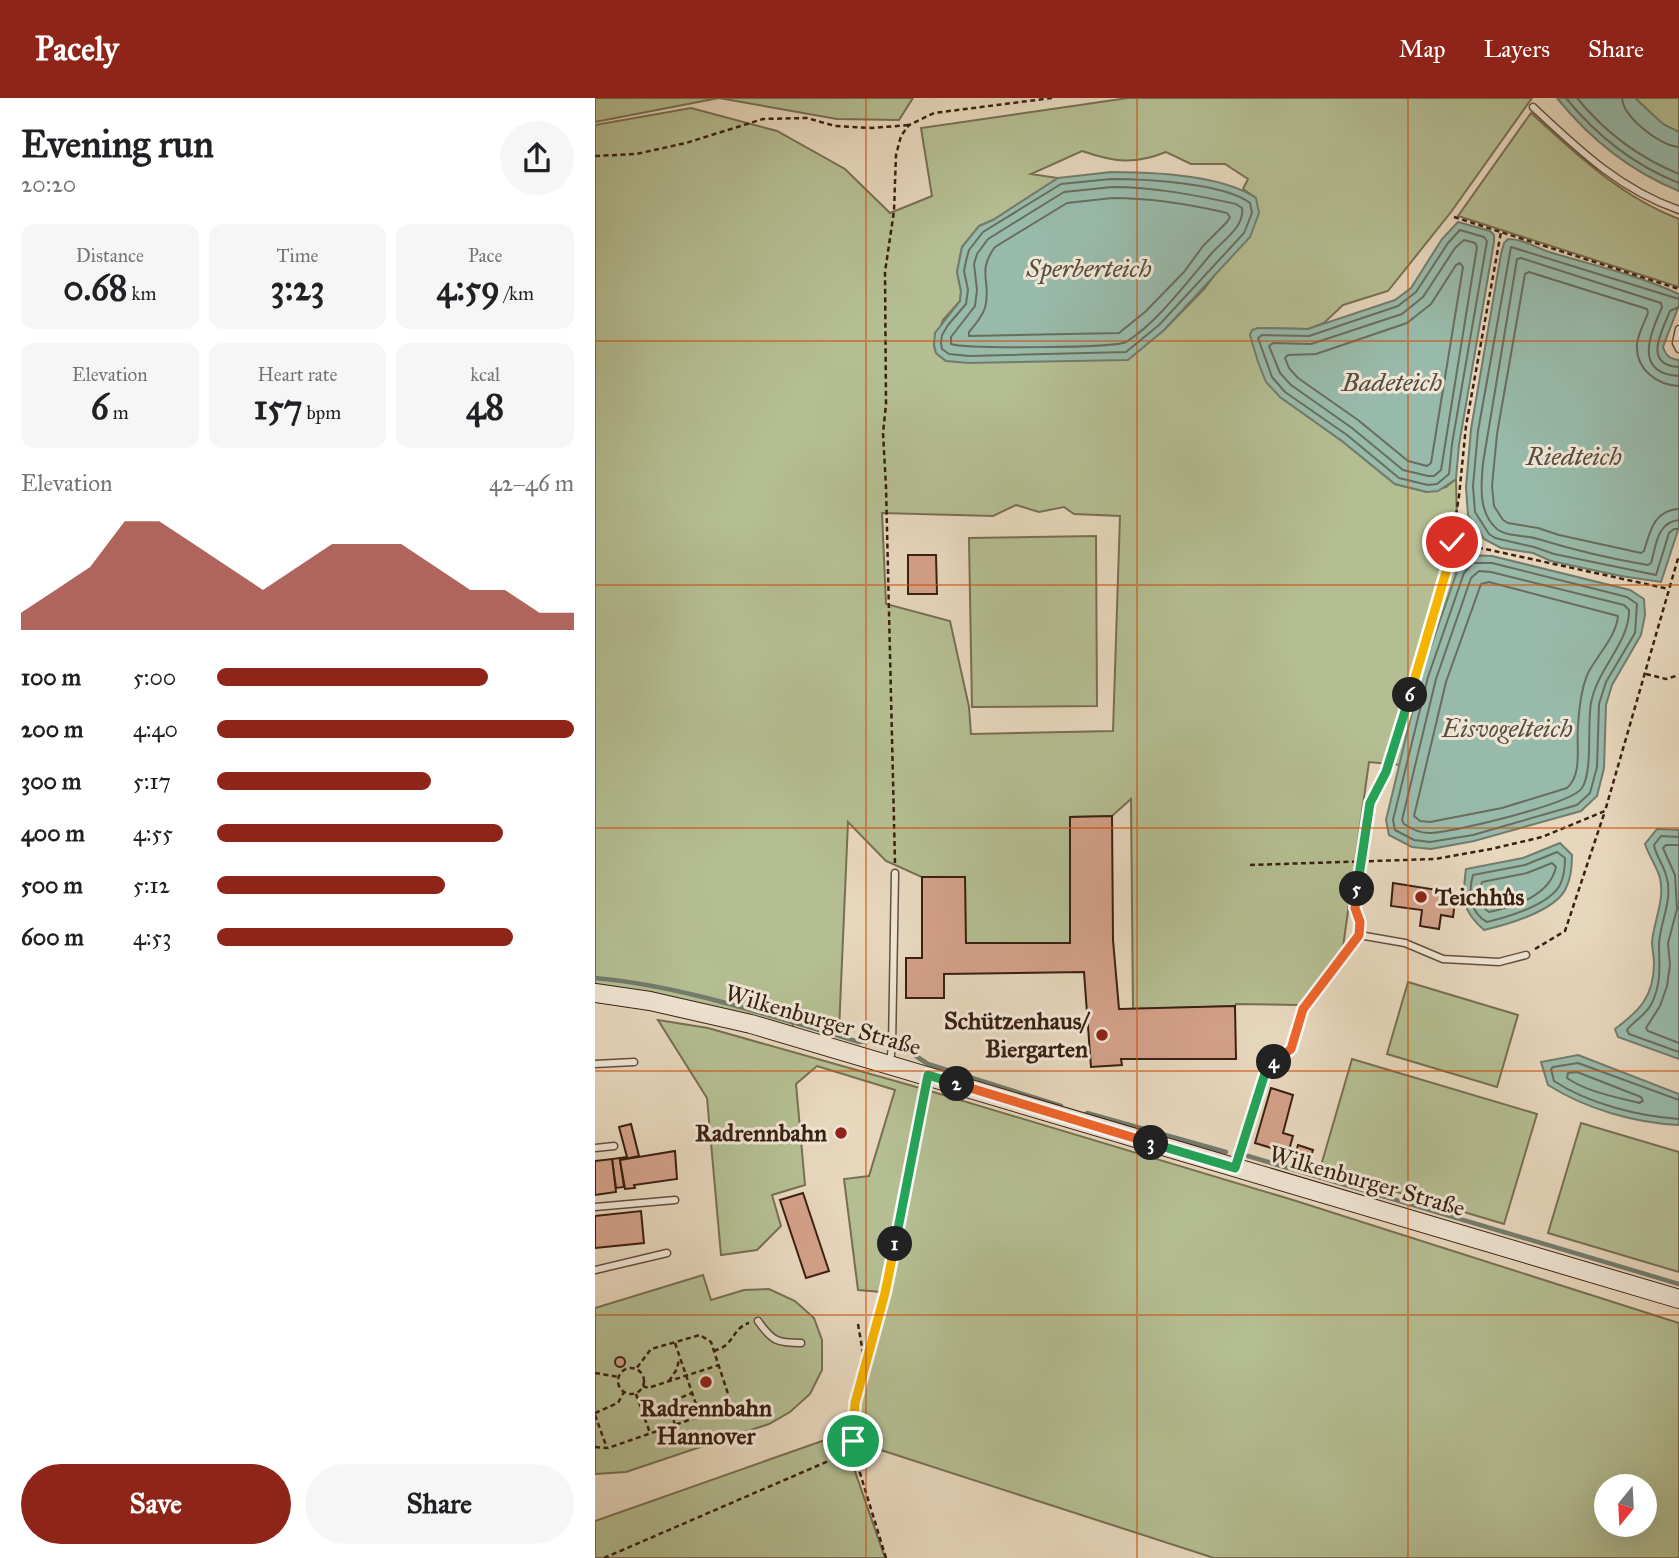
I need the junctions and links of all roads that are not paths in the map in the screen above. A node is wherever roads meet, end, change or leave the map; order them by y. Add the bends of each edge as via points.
1 (1533, 107) dead end
2 (1679, 210) edge
3 (1679, 329) edge
4 (1679, 349) edge
5 (895, 873) road end
6 (1526, 955) road end
7 (595, 993) edge
8 (634, 1062) dead end
9 (595, 1064) edge
10 (890, 1064) junction
11 (614, 1146) dead end
12 (595, 1148) edge
13 (1235, 1168) junction
14 (675, 1200) dead end
15 (595, 1207) edge
16 (667, 1253) dead end
17 (595, 1270) edge
18 (1679, 1299) edge
19 (758, 1321) road end
20 (801, 1343) dead end

1 - 2 lane via 1592,162 1630,189
3 - 4 lane
5 - 10 lane
6 - 13 lane via 1499,962 1443,959 1405,943 1359,935 1303,1009 1291,1049 1267,1067
7 - 10 main road, Wilkenburger Straße via 702,1011
8 - 9 lane
10 - 13 main road, Wilkenburger Straße
11 - 12 lane
13 - 18 main road, Wilkenburger Straße
14 - 15 lane
16 - 17 lane
19 - 20 lane via 781,1343

